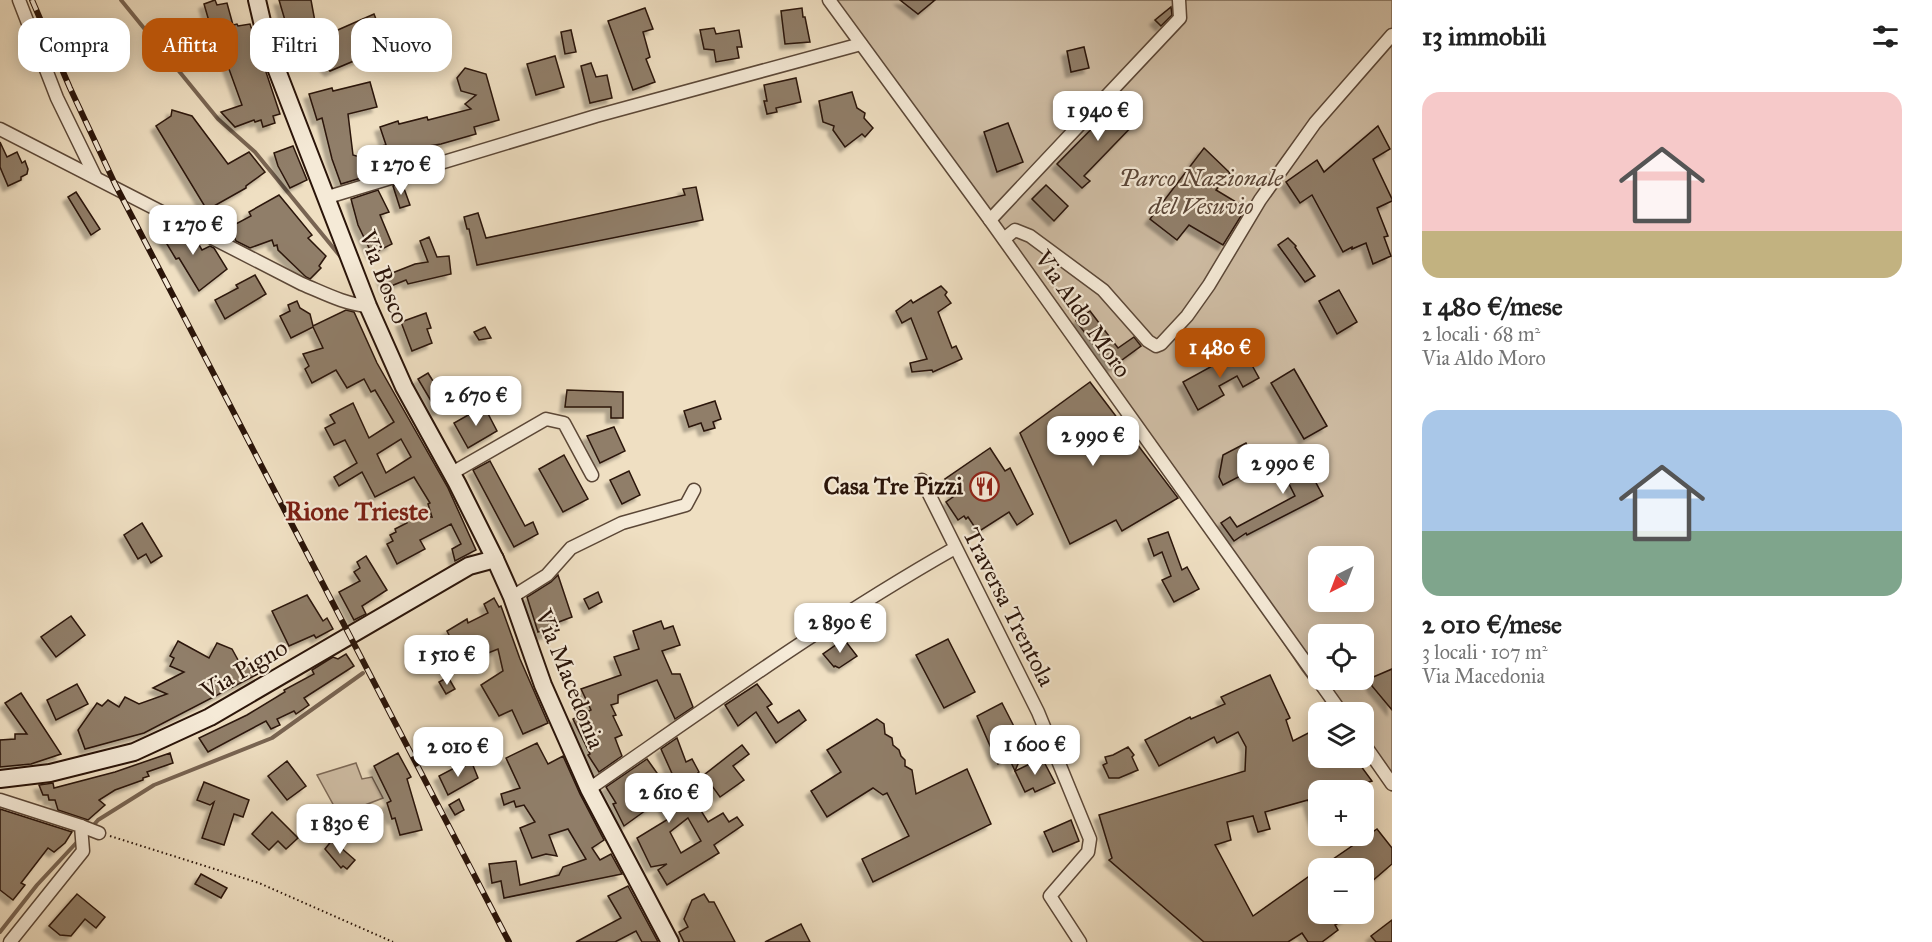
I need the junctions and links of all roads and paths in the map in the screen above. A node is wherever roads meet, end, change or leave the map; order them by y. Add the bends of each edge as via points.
1 (19, 0) edge
2 (257, 0) edge
3 (829, 0) edge
4 (1179, 0) edge
5 (1392, 35) edge
6 (861, 44) junction
7 (0, 129) edge
8 (95, 176) junction
9 (328, 196) junction
10 (990, 220) junction
11 (1004, 239) junction
12 (368, 306) junction
13 (452, 473) junction
14 (592, 475) dead end
15 (922, 480) dead end
16 (694, 490) dead end
17 (955, 548) junction
18 (495, 559) junction
19 (512, 597) junction
20 (1334, 702) edge
21 (1374, 758) edge
22 (0, 779) edge
23 (1392, 784) edge
24 (589, 789) junction
25 (0, 800) edge
26 (81, 826) junction
27 (99, 833) joint
28 (10, 942) edge
29 (393, 942) edge
30 (670, 942) edge
31 (1080, 942) edge

1 - 8 street via 57,98
2 - 9 main road, Via Bosco via 268,47
3 - 6 street, Via Aldo Moro
4 - 10 street via 1180,18
5 - 11 street via 1315,123 1260,200 1209,285 1161,344 1156,346 1148,340 1103,291 1030,236 1015,230
6 - 9 street via 596,116
6 - 10 street, Via Aldo Moro
7 - 8 street
8 - 12 street via 302,284 341,301
9 - 12 main road, Via Bosco
10 - 11 street, Via Aldo Moro
11 - 20 street, Via Aldo Moro
12 - 13 main road, Via Bosco via 404,387
13 - 14 street via 546,419 564,423
13 - 18 main road, Via Bosco
15 - 17 street, Traversa Trentola
16 - 19 street via 686,505 622,523 571,548 547,575
17 - 24 street via 813,636
17 - 31 street, Traversa Trentola via 1038,712 1090,839 1088,852 1050,896
18 - 19 main road, Via Macedonia
18 - 22 main road, Via Pigno via 469,566 210,717 134,752 50,773
19 - 24 main road, Via Macedonia via 543,685
21 - 23 street
24 - 30 main road, Via Macedonia
25 - 26 street
26 - 27 street
26 - 28 street via 83,851
27 - 29 path via 259,883

